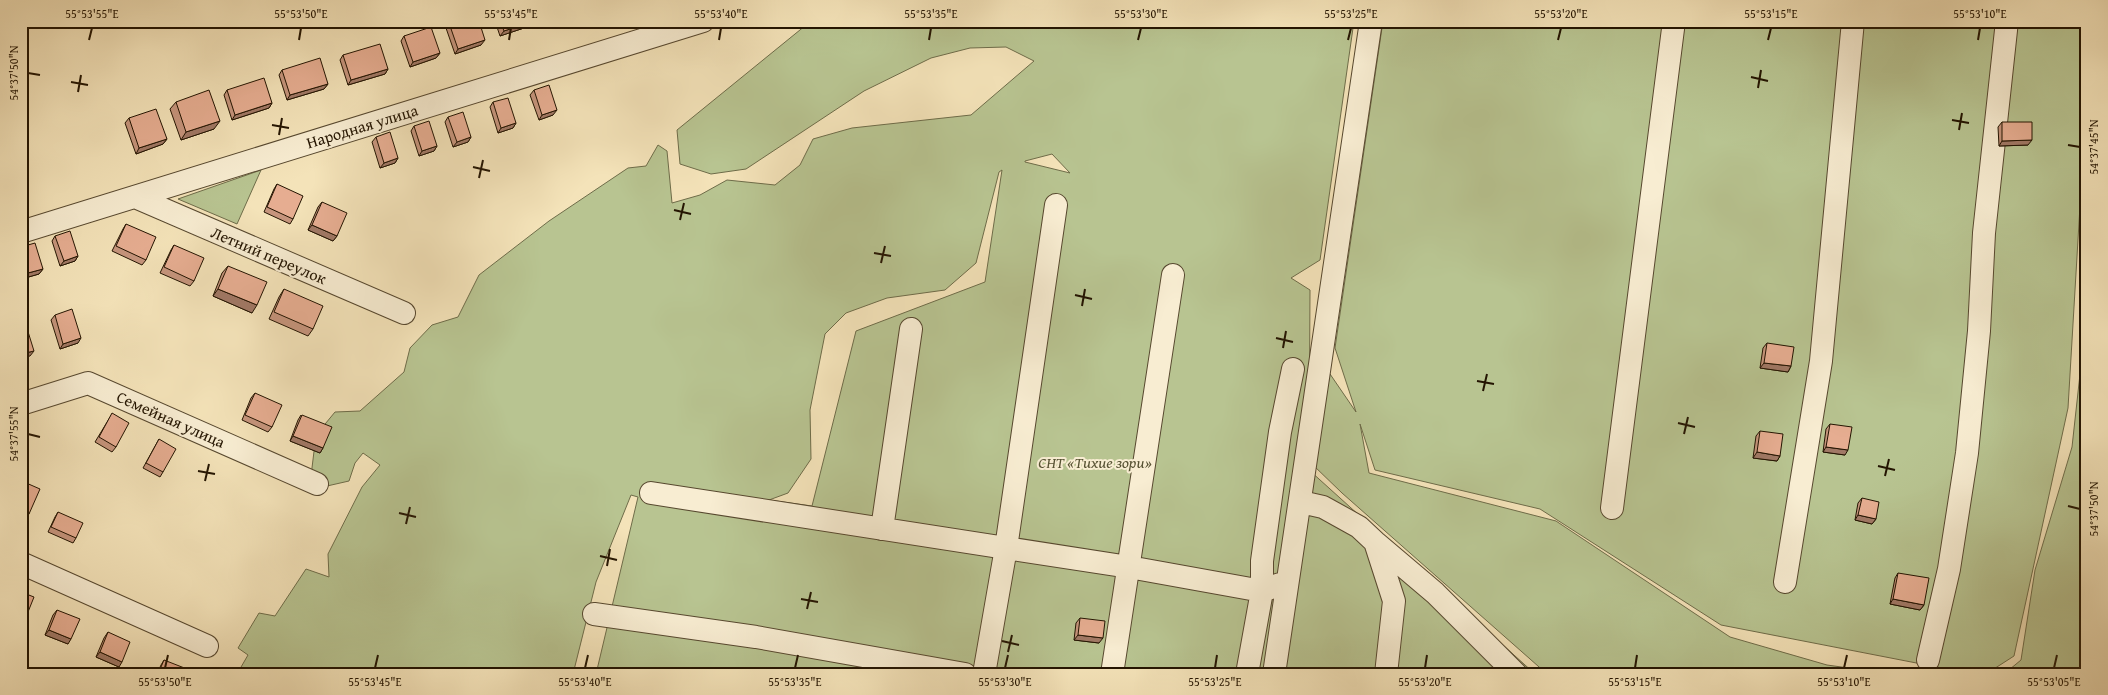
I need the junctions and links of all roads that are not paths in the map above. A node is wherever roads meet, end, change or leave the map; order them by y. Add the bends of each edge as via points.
1 (703, 21) edge
2 (1371, 21) edge
3 (1674, 21) edge
4 (1853, 21) edge
5 (2007, 21) edge
6 (135, 197) junction
7 (1056, 204) dead end
8 (21, 232) edge
9 (1173, 276) dead end
10 (404, 313) dead end
11 (911, 329) dead end
12 (1293, 368) dead end
13 (21, 404) edge
14 (317, 484) dead end
15 (651, 493) dead end
16 (1301, 502) junction
17 (1612, 508) dead end
18 (882, 529) junction
19 (1375, 542) junction
20 (1006, 548) junction
21 (21, 563) edge
22 (1129, 567) junction
23 (1785, 582) dead end
24 (1288, 583) junction
25 (1262, 591) junction
26 (594, 614) dead end
27 (207, 646) dead end
28 (1928, 660) dead end
29 (965, 674) edge
30 (984, 674) edge
31 (1112, 674) edge
32 (1247, 674) edge
33 (1274, 674) edge
34 (1386, 674) edge
35 (1515, 674) edge

1 - 6 street, Народная улица
2 - 16 street
3 - 17 street
4 - 23 street via 1821,361
5 - 28 street via 1984,234 1979,331 1967,453 1949,569
6 - 8 street, Народная улица
6 - 10 street, Летний переулок
7 - 20 street
9 - 22 street
11 - 18 street
12 - 25 street via 1280,432 1262,561
13 - 14 street, Семейная улица via 88,383
15 - 18 street
16 - 19 street via 1322,507 1359,527
16 - 24 street
18 - 20 street
19 - 34 street via 1394,602
19 - 35 street via 1434,593
20 - 22 street
20 - 30 street
21 - 27 street
22 - 25 street
22 - 31 street
24 - 25 street via 1281,582
24 - 33 street
25 - 32 street
26 - 29 street via 756,637

